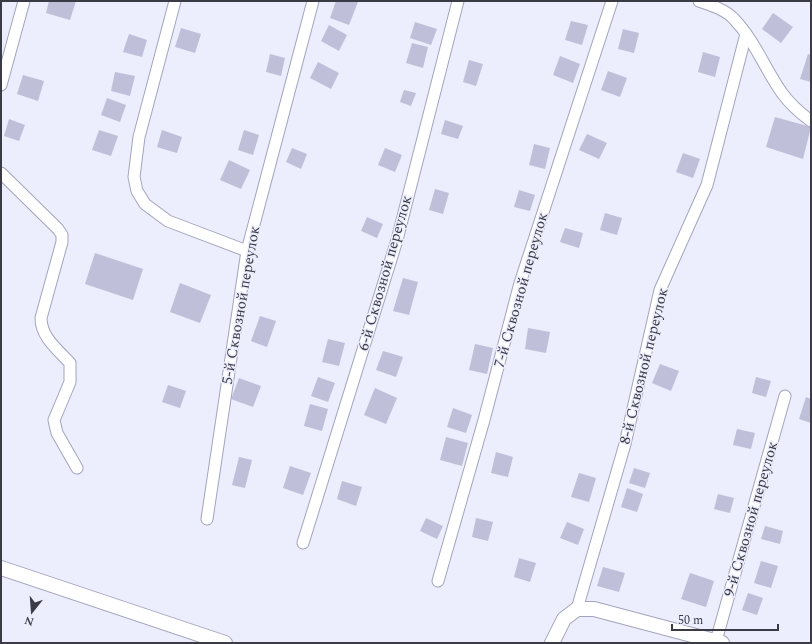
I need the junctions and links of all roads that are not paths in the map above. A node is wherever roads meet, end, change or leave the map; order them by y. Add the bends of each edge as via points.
1 (24, 1) edge
2 (175, 1) edge
3 (313, 1) edge
4 (458, 1) edge
5 (612, 1) edge
6 (699, 1) edge
7 (746, 34) junction
8 (1, 85) edge
9 (811, 121) edge
10 (1, 173) edge
11 (247, 251) junction
12 (786, 396) dead end
13 (77, 468) dead end
14 (207, 519) dead end
15 (303, 543) dead end
16 (1, 568) edge
17 (438, 581) dead end
18 (577, 609) junction
19 (719, 642) edge
20 (225, 643) edge
21 (552, 643) edge

1 - 8 street
2 - 11 street via 139,137 134,177 137,191 145,204 168,222
3 - 11 street, 5-й Сквозной переулок
4 - 15 street, 6-й Сквозной переулок via 397,240
5 - 17 street, 7-й Сквозной переулок via 520,283
6 - 7 street via 714,6 734,18
7 - 9 street via 758,50 782,94
7 - 18 street, 8-й Сквозной переулок via 707,185 660,290 625,444
10 - 13 street via 62,235 41,326 45,336 70,363 70,382 54,420 57,433
11 - 14 street, 5-й Сквозной переулок
12 - 19 street, 9-й Сквозной переулок
16 - 20 street
18 - 19 street via 611,612
18 - 21 street via 564,619

